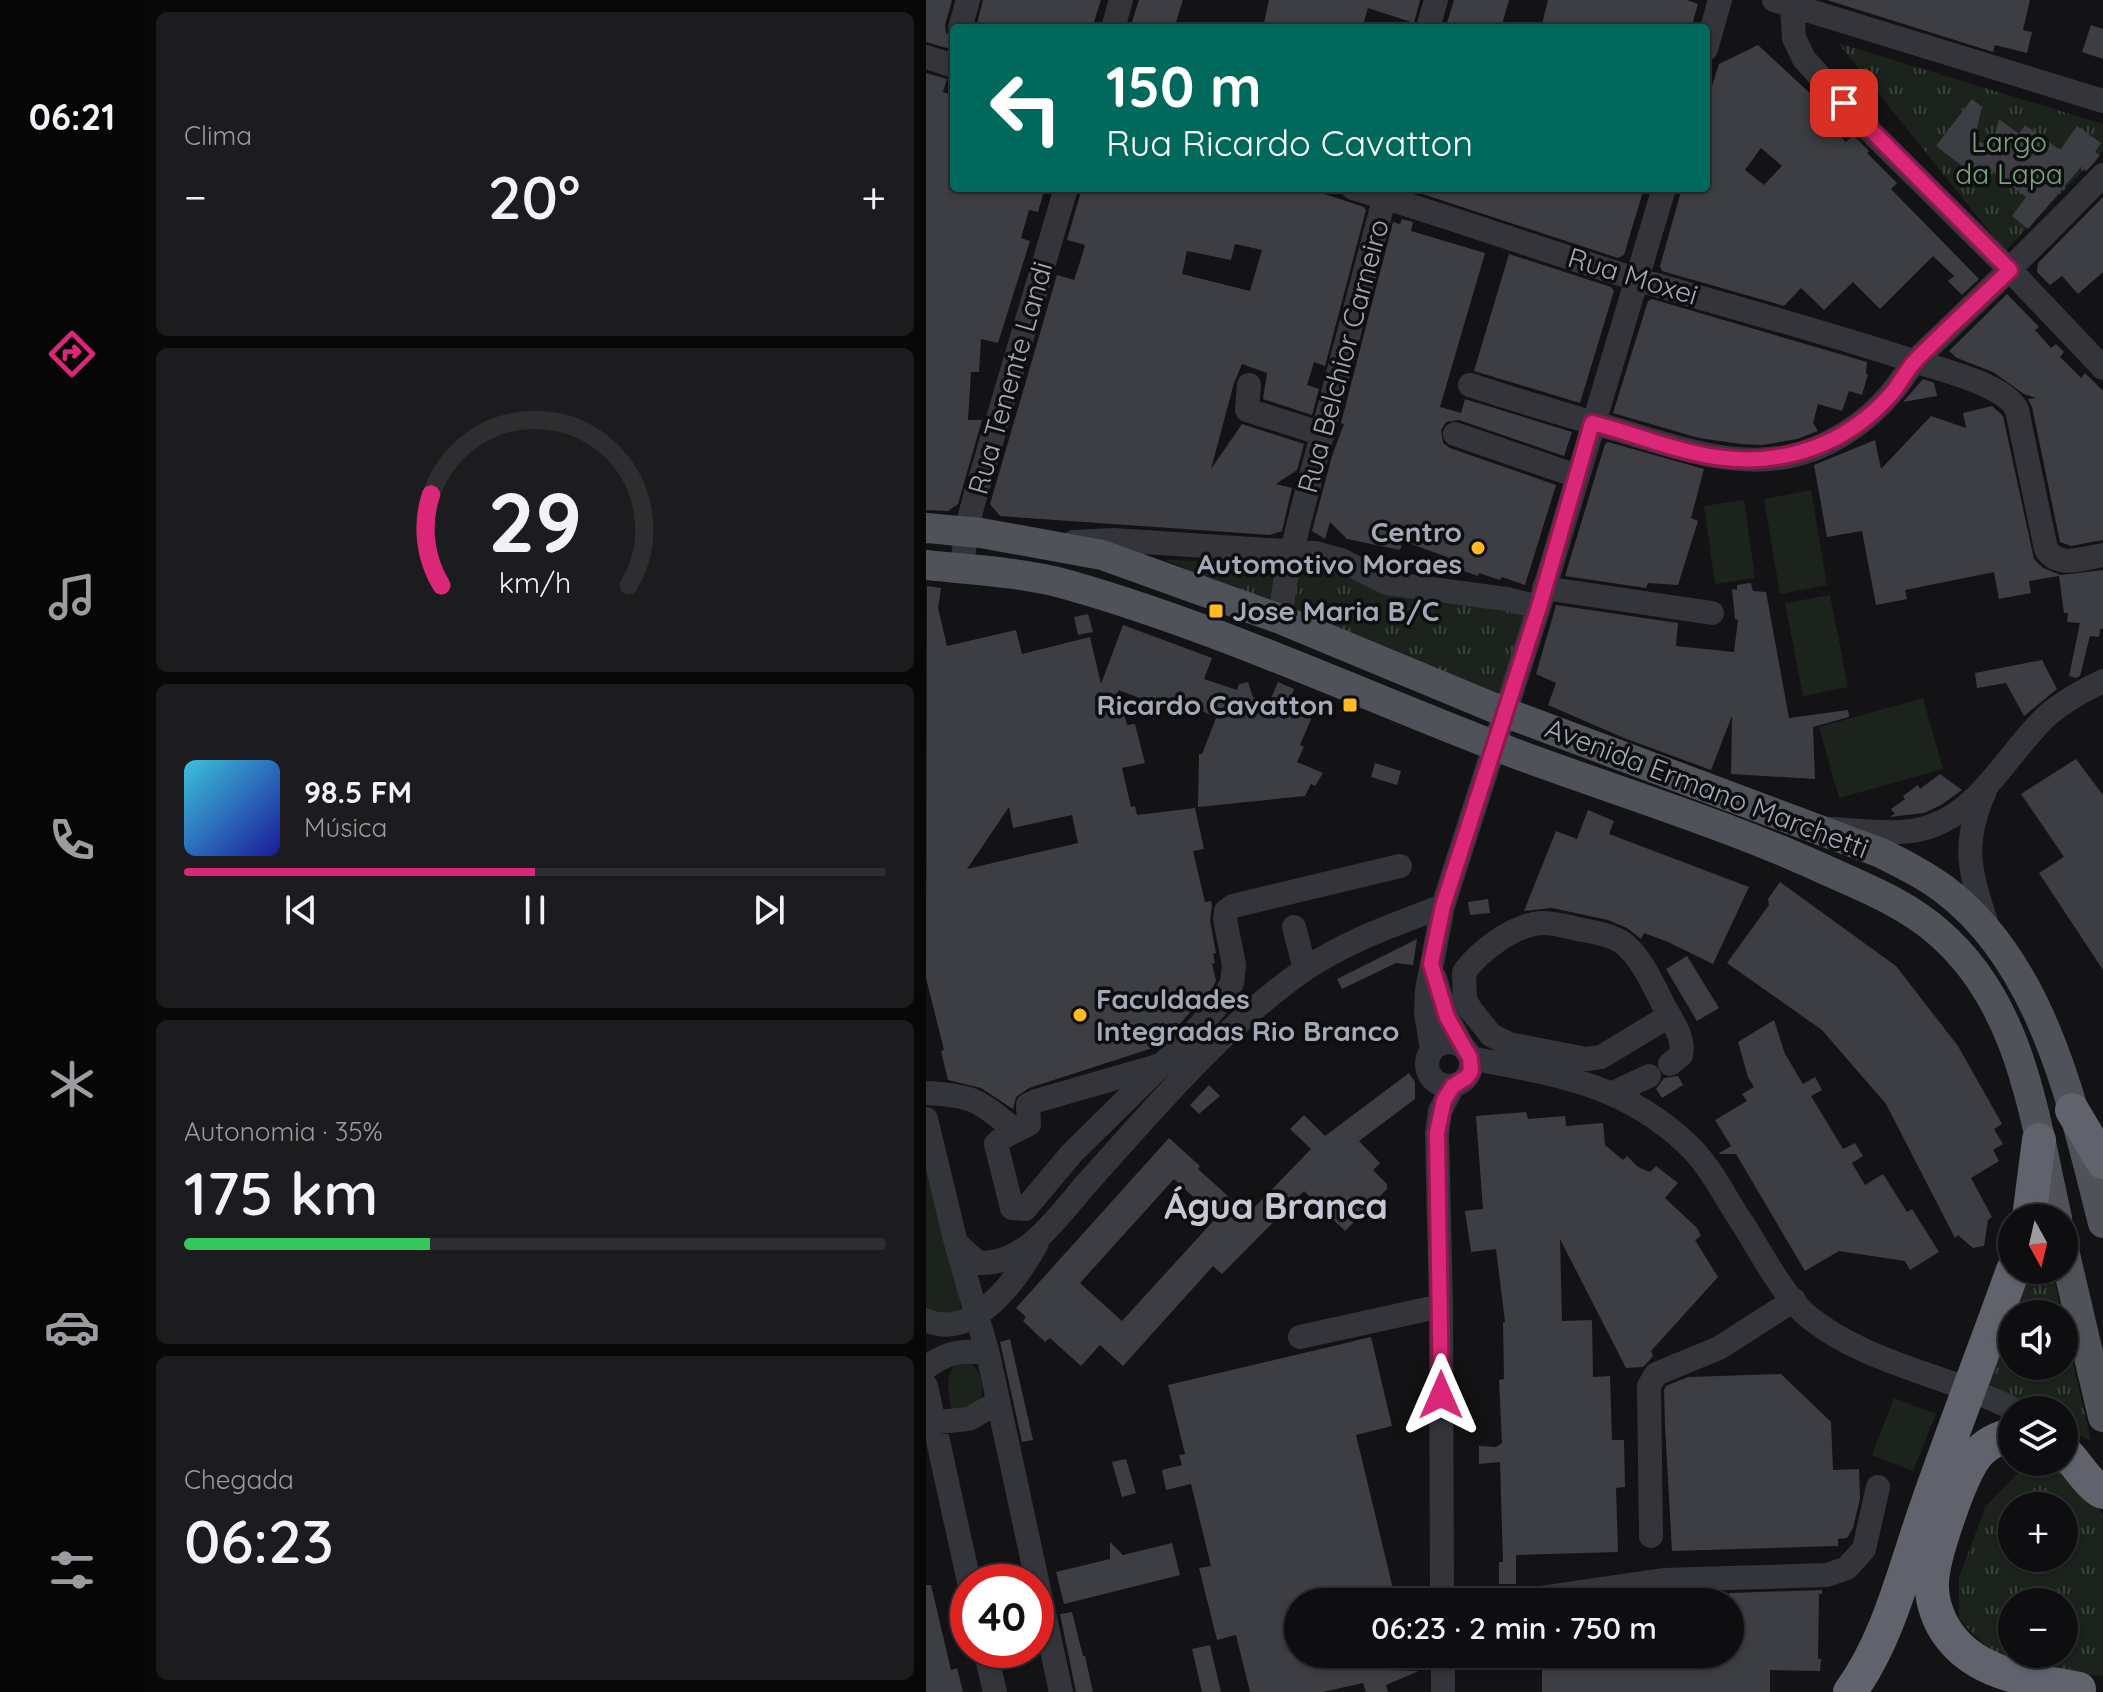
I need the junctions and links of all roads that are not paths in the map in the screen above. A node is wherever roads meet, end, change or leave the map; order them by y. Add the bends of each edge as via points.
1 (968, 0) edge
2 (1121, 0) edge
3 (1436, 0) edge
4 (1720, 0) edge
5 (1783, 4) edge
6 (961, 24) edge
7 (1114, 24) edge
8 (1429, 24) edge
9 (1710, 35) edge
10 (926, 57) edge
11 (950, 61) edge
12 (2103, 101) edge
13 (2103, 175) edge
14 (1065, 192) edge
15 (1663, 192) edge
16 (1386, 193) edge
17 (2010, 270) junction
18 (1636, 279) junction
19 (1915, 361) junction
20 (2103, 368) edge
21 (1249, 385) dead end
22 (1470, 385) dead end
23 (1592, 423) junction
24 (1323, 434) junction
25 (1455, 434) dead end
26 (1577, 476) junction
27 (926, 528) edge
28 (966, 531) junction
29 (1047, 543) junction
30 (1293, 551) junction
31 (2103, 555) edge
32 (926, 565) edge
33 (962, 569) junction
34 (1541, 598) junction
35 (1712, 613) dead end
36 (1280, 619) junction
37 (2103, 681) edge
38 (1504, 712) junction
39 (1493, 745) junction
40 (1988, 785) junction
41 (1813, 829) junction
42 (1400, 866) dead end
43 (1443, 906) junction
44 (1290, 911) junction
45 (1990, 936) junction
46 (1431, 964) junction
47 (1305, 969) junction
48 (1669, 1016) junction
49 (1432, 1050) junction
50 (1467, 1052) junction
51 (1670, 1064) dead end
52 (1161, 1065) junction
53 (1554, 1074) junction
54 (1649, 1076) dead end
55 (1458, 1084) junction
56 (926, 1093) edge
57 (1613, 1093) junction
58 (2072, 1110) junction
59 (926, 1119) edge
60 (1015, 1130) junction
61 (2039, 1140) junction
62 (2103, 1162) edge
63 (2031, 1204) edge
64 (2054, 1204) edge
65 (2103, 1223) edge
66 (1042, 1234) junction
67 (956, 1243) junction
68 (2008, 1284) edge
69 (2072, 1284) edge
70 (1794, 1300) junction
71 (1441, 1306) junction
72 (976, 1315) junction
73 (926, 1320) edge
74 (1300, 1337) dead end
75 (988, 1354) junction
76 (926, 1368) edge
77 (926, 1386) edge
78 (1968, 1390) junction
79 (998, 1402) junction
80 (1998, 1403) edge
81 (2103, 1417) edge
82 (930, 1422) edge
83 (1998, 1440) edge
84 (2078, 1468) edge
85 (1878, 1487) dead end
86 (2103, 1492) edge
87 (1651, 1536) dead end
88 (965, 1564) edge
89 (1442, 1588) edge
90 (1608, 1588) edge
91 (989, 1668) edge
92 (1443, 1668) edge
93 (2082, 1688) edge
94 (995, 1692) edge
95 (1061, 1692) edge
96 (1443, 1692) edge
97 (1850, 1692) edge

1 - 6 street
2 - 7 street
3 - 8 street
4 - 9 street
5 - 12 street
5 - 17 street via 1804,59
10 - 11 street
13 - 17 street
14 - 28 street, Rua Tenente Landi
15 - 18 street
16 - 18 street, Rua Moxei
16 - 24 street, Rua Belchior Carneiro
17 - 19 street
17 - 20 street
18 - 19 street, Rua Moxei
18 - 23 street
19 - 23 street via 1891,394 1853,427 1831,442 1786,457 1716,457
19 - 31 street, Rua Moxei via 2013,401 2050,557 2063,561
21 - 24 street via 1247,410
22 - 23 street
23 - 26 street
24 - 30 street, Rua Belchior Carneiro
25 - 26 street
26 - 34 street
27 - 28 main road, Avenida Ermano Marchetti
28 - 29 main road, Avenida Ermano Marchetti
28 - 33 street, Rua Tenente Landi
29 - 30 street via 1113,540
29 - 36 main road, Avenida Ermano Marchetti via 1102,555
30 - 34 street via 1341,560 1387,583 1506,599
30 - 36 street, Rua Belchior Carneiro
32 - 33 main road, Avenida Ermano Marchetti
33 - 39 main road, Avenida Ermano Marchetti via 1062,583 1223,637
34 - 35 street
34 - 38 street
36 - 38 main road, Avenida Ermano Marchetti
37 - 40 street via 2049,714
38 - 39 street
38 - 41 main road, Avenida Ermano Marchetti
39 - 43 street
39 - 61 main road, Avenida Ermano Marchetti via 1775,847 1897,902 1938,932 1995,1004 2022,1063
40 - 41 street via 1956,813 1930,826 1897,832
40 - 45 street via 1974,815 1970,854
41 - 45 main road, Avenida Ermano Marchetti via 1914,870 1946,891
42 - 44 street
43 - 46 street
43 - 47 street
44 - 47 street
44 - 52 street via 1233,906 1226,911 1232,983
45 - 58 main road, Avenida Ermano Marchetti via 2035,1004
46 - 49 street via 1426,1013
46 - 50 street via 1447,1017
47 - 66 street via 1242,1019 1183,1077
48 - 48 street via 1625,944 1566,926 1536,923 1521,929 1490,946 1464,972 1465,1000 1471,1010 1491,1035 1509,1044 1586,1059 1601,1057
48 - 51 street via 1683,1045
49 - 50 street via 1450,1042
49 - 55 street via 1427,1064 1432,1078 1445,1086
50 - 53 street
50 - 55 street via 1471,1071
52 - 60 street via 1036,1101 1028,1105 1029,1124
52 - 60 street via 1020,1210 1009,1206 996,1152 996,1144
53 - 55 street
53 - 57 street
54 - 57 street
55 - 71 street via 1440,1111 1437,1133
56 - 60 street via 977,1101
57 - 70 street via 1643,1108 1688,1145
58 - 62 highway
58 - 65 main road, Avenida Ermano Marchetti
59 - 67 street
61 - 63 highway
61 - 64 main road, Avenida Ermano Marchetti
66 - 67 street via 1012,1257 990,1263 978,1263
66 - 72 street via 1019,1274
67 - 72 street
68 - 78 highway
69 - 81 main road
70 - 78 street via 1806,1316 1850,1344
70 - 87 street via 1719,1348 1656,1374 1649,1386
71 - 74 street
71 - 89 street
72 - 73 street via 952,1325
72 - 75 street
75 - 76 street via 959,1351
75 - 79 street
77 - 82 street
78 - 80 street
78 - 97 highway via 1888,1616
79 - 82 street via 969,1419
79 - 95 street
82 - 88 street
83 - 93 highway via 1977,1455 1952,1507 1934,1570 1935,1608 1953,1640 1978,1662 2020,1678
84 - 86 highway
85 - 90 street via 1864,1549 1847,1568 1827,1575 1663,1580
91 - 94 street
92 - 96 street

